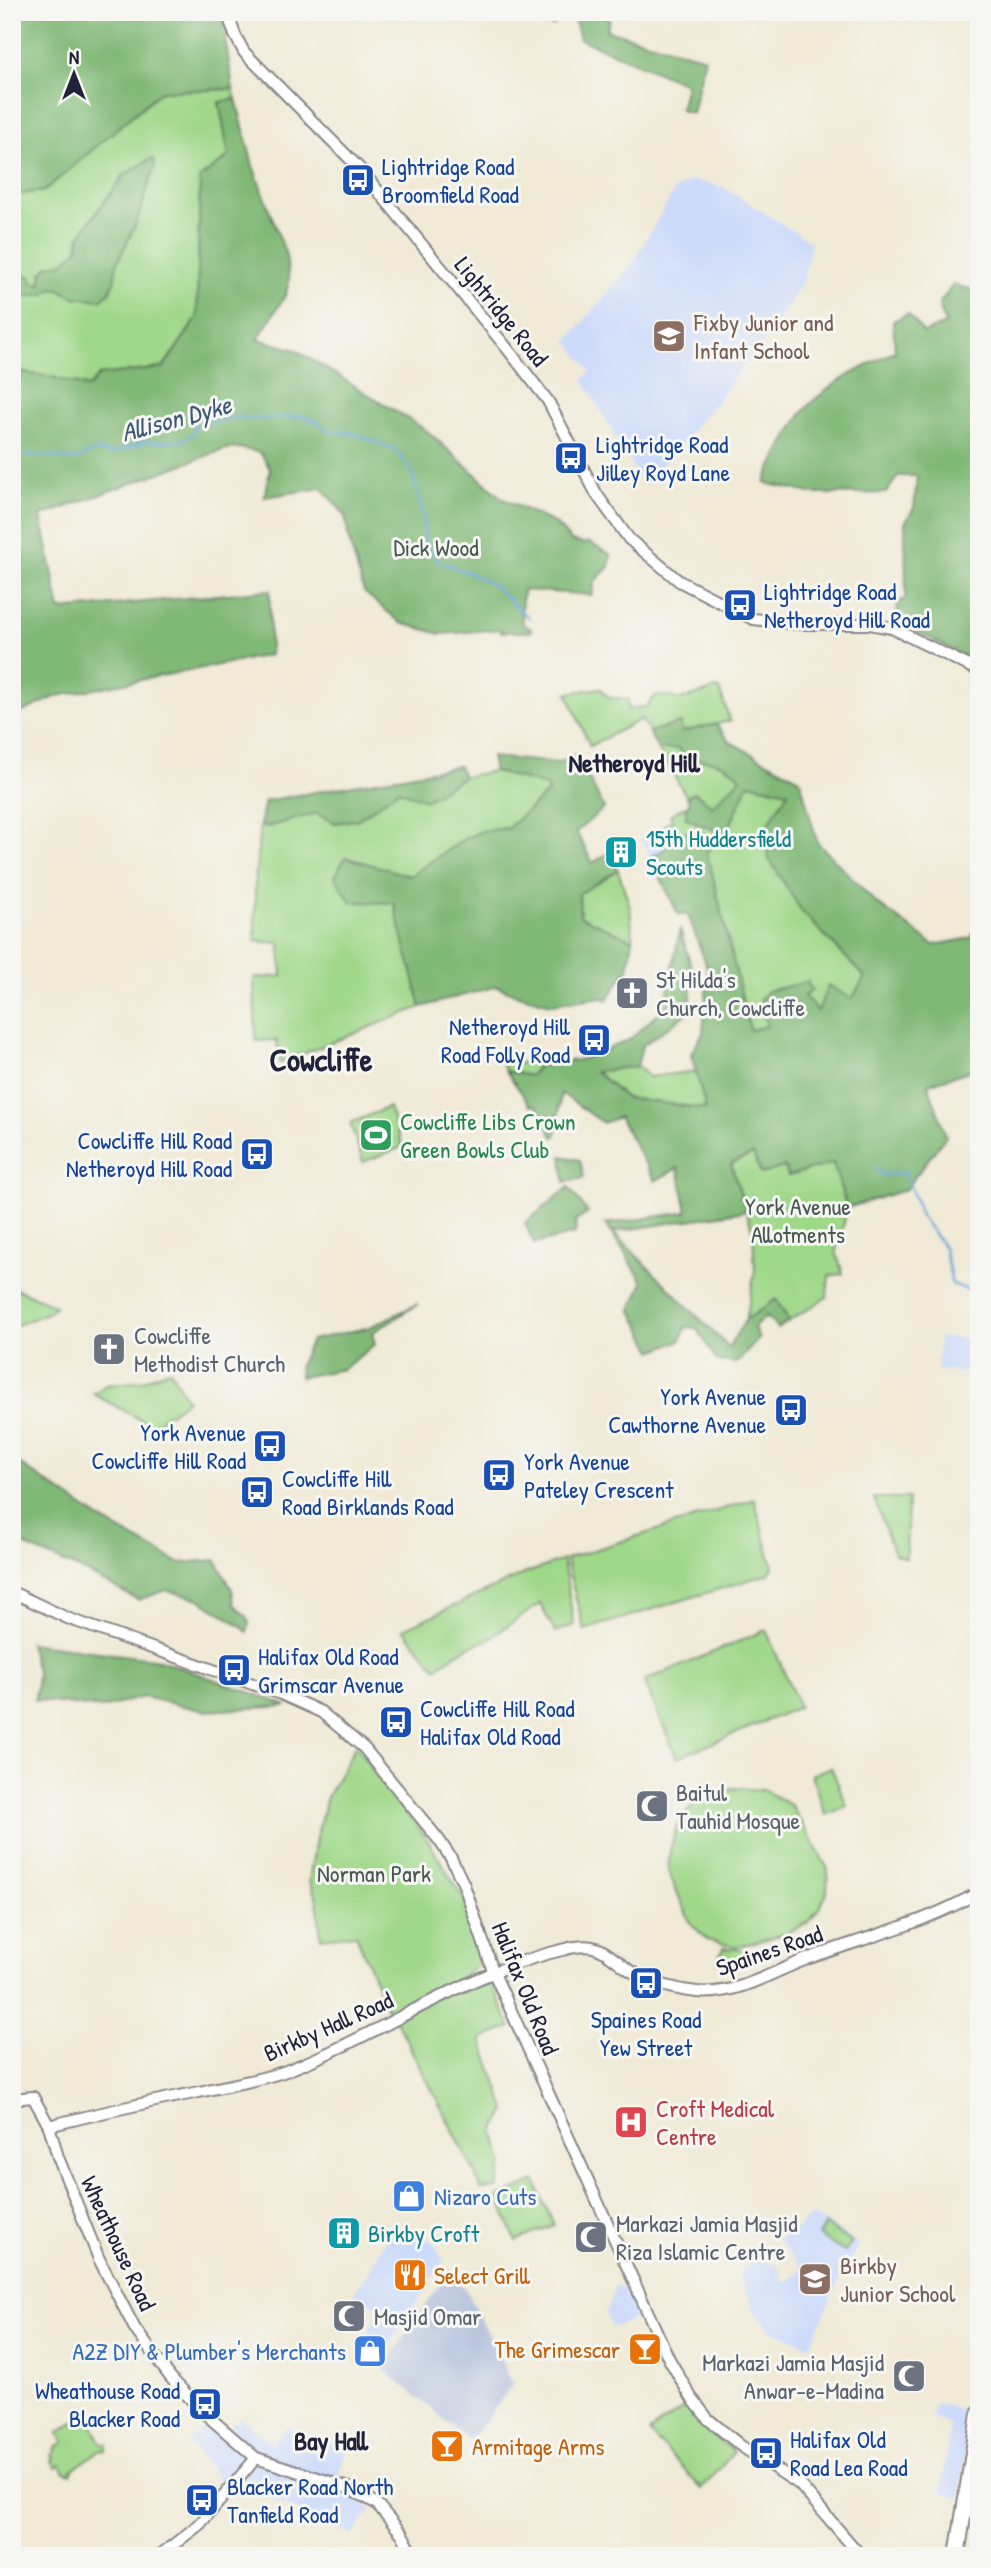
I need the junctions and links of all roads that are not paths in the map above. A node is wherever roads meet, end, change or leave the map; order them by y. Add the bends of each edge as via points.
1 (227, 12) edge
2 (979, 671) edge
3 (12, 1592) edge
4 (979, 1892) edge
5 (493, 1970) junction
6 (12, 2099) edge
7 (49, 2126) junction
8 (979, 2414) edge
9 (256, 2458) junction
10 (159, 2556) edge
11 (414, 2556) edge
12 (861, 2556) edge
13 (957, 2556) edge

1 - 2 street, Lightridge Road via 244,52 360,169 548,401 597,495 629,540 679,581 753,619 892,628
3 - 5 street, Halifax Old Road via 66,1618 281,1694 321,1712 348,1733 451,1858
4 - 5 street, Spaines Road via 922,1921 726,1990 697,1992 661,1984 590,1946
5 - 7 street, Birkby Hall Road via 285,2071
5 - 12 street, Halifax Old Road via 669,2359 691,2397 708,2419 799,2484
6 - 7 street, Wheathouse Road via 33,2097
7 - 9 street, Wheathouse Road via 90,2239 135,2329 202,2411
8 - 13 main road
9 - 10 street via 200,2524
9 - 11 street via 349,2488 377,2504

